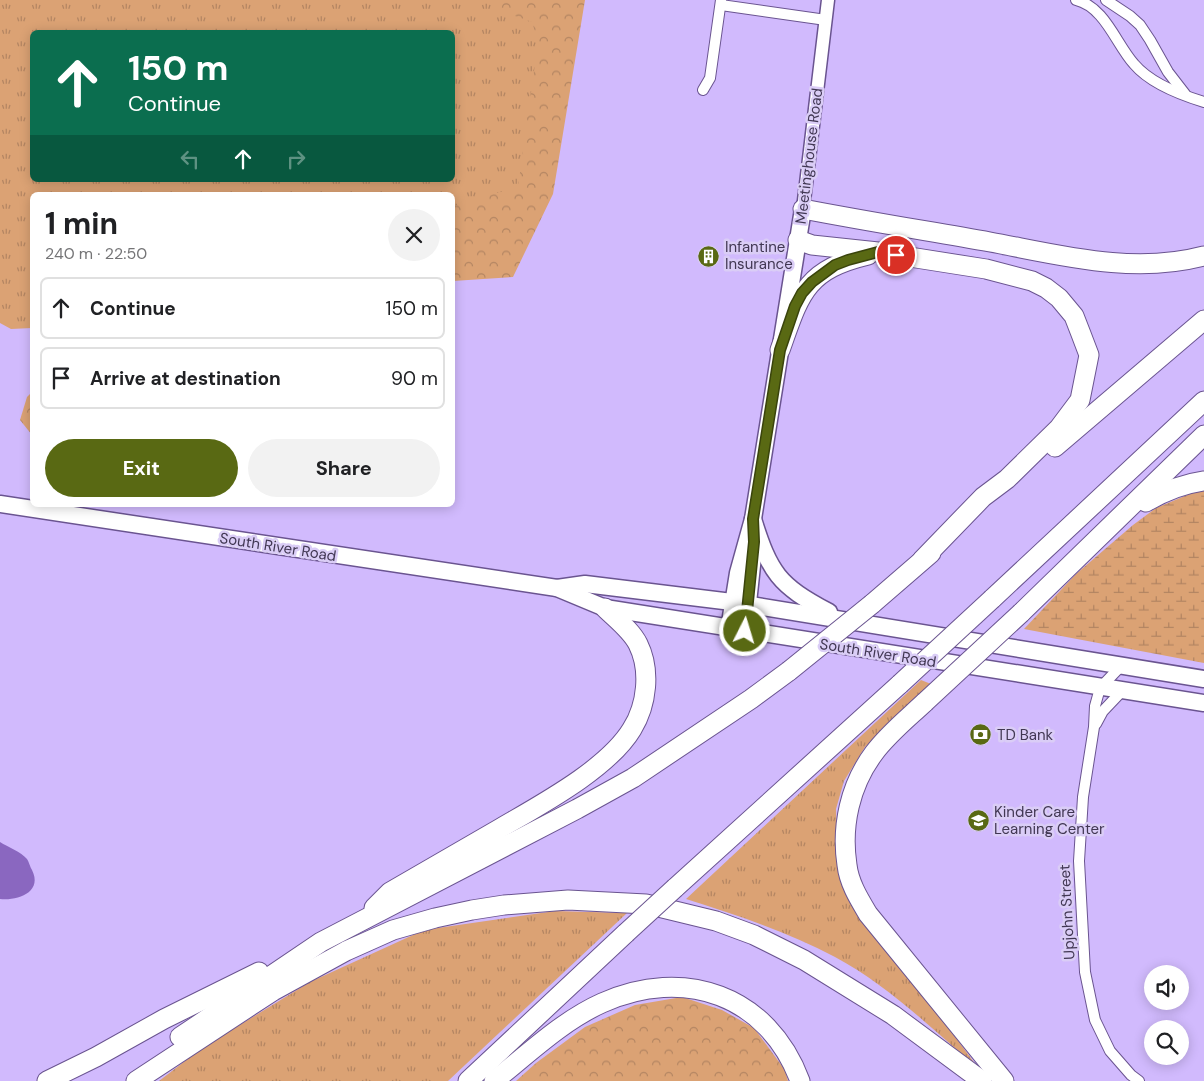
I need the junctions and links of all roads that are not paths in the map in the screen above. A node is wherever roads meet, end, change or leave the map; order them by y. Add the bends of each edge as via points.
1 (828, 0) edge
2 (1076, 0) edge
3 (1106, 0) edge
4 (721, 2) edge
5 (826, 20) junction
6 (703, 90) dead end
7 (1186, 95) junction
8 (1204, 102) edge
9 (803, 209) junction
10 (798, 240) junction
11 (878, 252) junction
12 (1204, 256) edge
13 (1204, 320) edge
14 (780, 350) junction
15 (1204, 401) edge
16 (1204, 435) edge
17 (1204, 481) edge
18 (0, 504) edge
19 (1125, 513) junction
20 (753, 519) junction
21 (922, 560) junction
22 (557, 588) junction
23 (740, 603) junction
24 (604, 608) junction
25 (839, 618) junction
26 (737, 630) junction
27 (1122, 666) junction
28 (1204, 679) edge
29 (1100, 688) junction
30 (1122, 691) junction
31 (1204, 703) edge
32 (1094, 727) junction
33 (355, 925) junction
34 (321, 942) junction
35 (47, 1081) edge
36 (125, 1081) edge
37 (136, 1081) edge
38 (468, 1081) edge
39 (494, 1081) edge
40 (800, 1081) edge
41 (982, 1081) edge
42 (1004, 1081) edge
43 (1139, 1081) edge

1 - 5 street, Meetinghouse Road
2 - 7 street via 1087,4 1098,15 1139,69
3 - 7 street via 1140,25
4 - 5 street
4 - 6 street via 710,78
5 - 9 street, Meetinghouse Road
7 - 8 street
9 - 10 main road, Meetinghouse Road
9 - 12 highway via 1093,260 1145,265
10 - 11 highway via 812,245
10 - 14 main road, Meetinghouse Road
11 - 14 highway via 835,265 812,282 795,306
11 - 21 highway via 1032,281 1059,298 1074,316 1089,355 1080,400 1059,428 1007,479 983,497
13 - 21 highway
14 - 20 main road, Meetinghouse Road
15 - 38 highway, bridge
16 - 19 highway
17 - 19 highway via 1167,490
18 - 22 main road, South River Road
19 - 42 highway, bridge via 874,752 853,791 848,811 845,829 847,866 858,898
20 - 23 main road, Meetinghouse Road via 754,542
20 - 25 main road via 776,574 804,598
21 - 33 highway, bridge via 789,671 632,778
22 - 23 main road, South River Road via 585,584
22 - 24 main road, South River Road
23 - 25 main road, South River Road
23 - 26 main road, Meetinghouse Road
24 - 26 main road, South River Road
24 - 33 highway via 632,635 643,657 646,688 632,729 612,752 565,790 390,892
25 - 27 main road, South River Road
26 - 29 main road, South River Road
27 - 28 main road, South River Road
27 - 29 street
29 - 30 main road, South River Road
29 - 32 street, Upjohn Street
30 - 31 main road, South River Road
30 - 32 street, Upjohn Street via 1103,710
32 - 43 street, Upjohn Street via 1083,797 1079,861 1085,972 1094,1020 1110,1051
33 - 34 highway
34 - 35 highway
34 - 36 highway via 153,1055
37 - 41 highway via 274,991 346,951 394,930 472,910 568,900 646,904 716,921 754,935 804,960 893,1015
39 - 40 highway via 563,1026 600,1004 627,993 670,987 712,993 750,1012 780,1042

